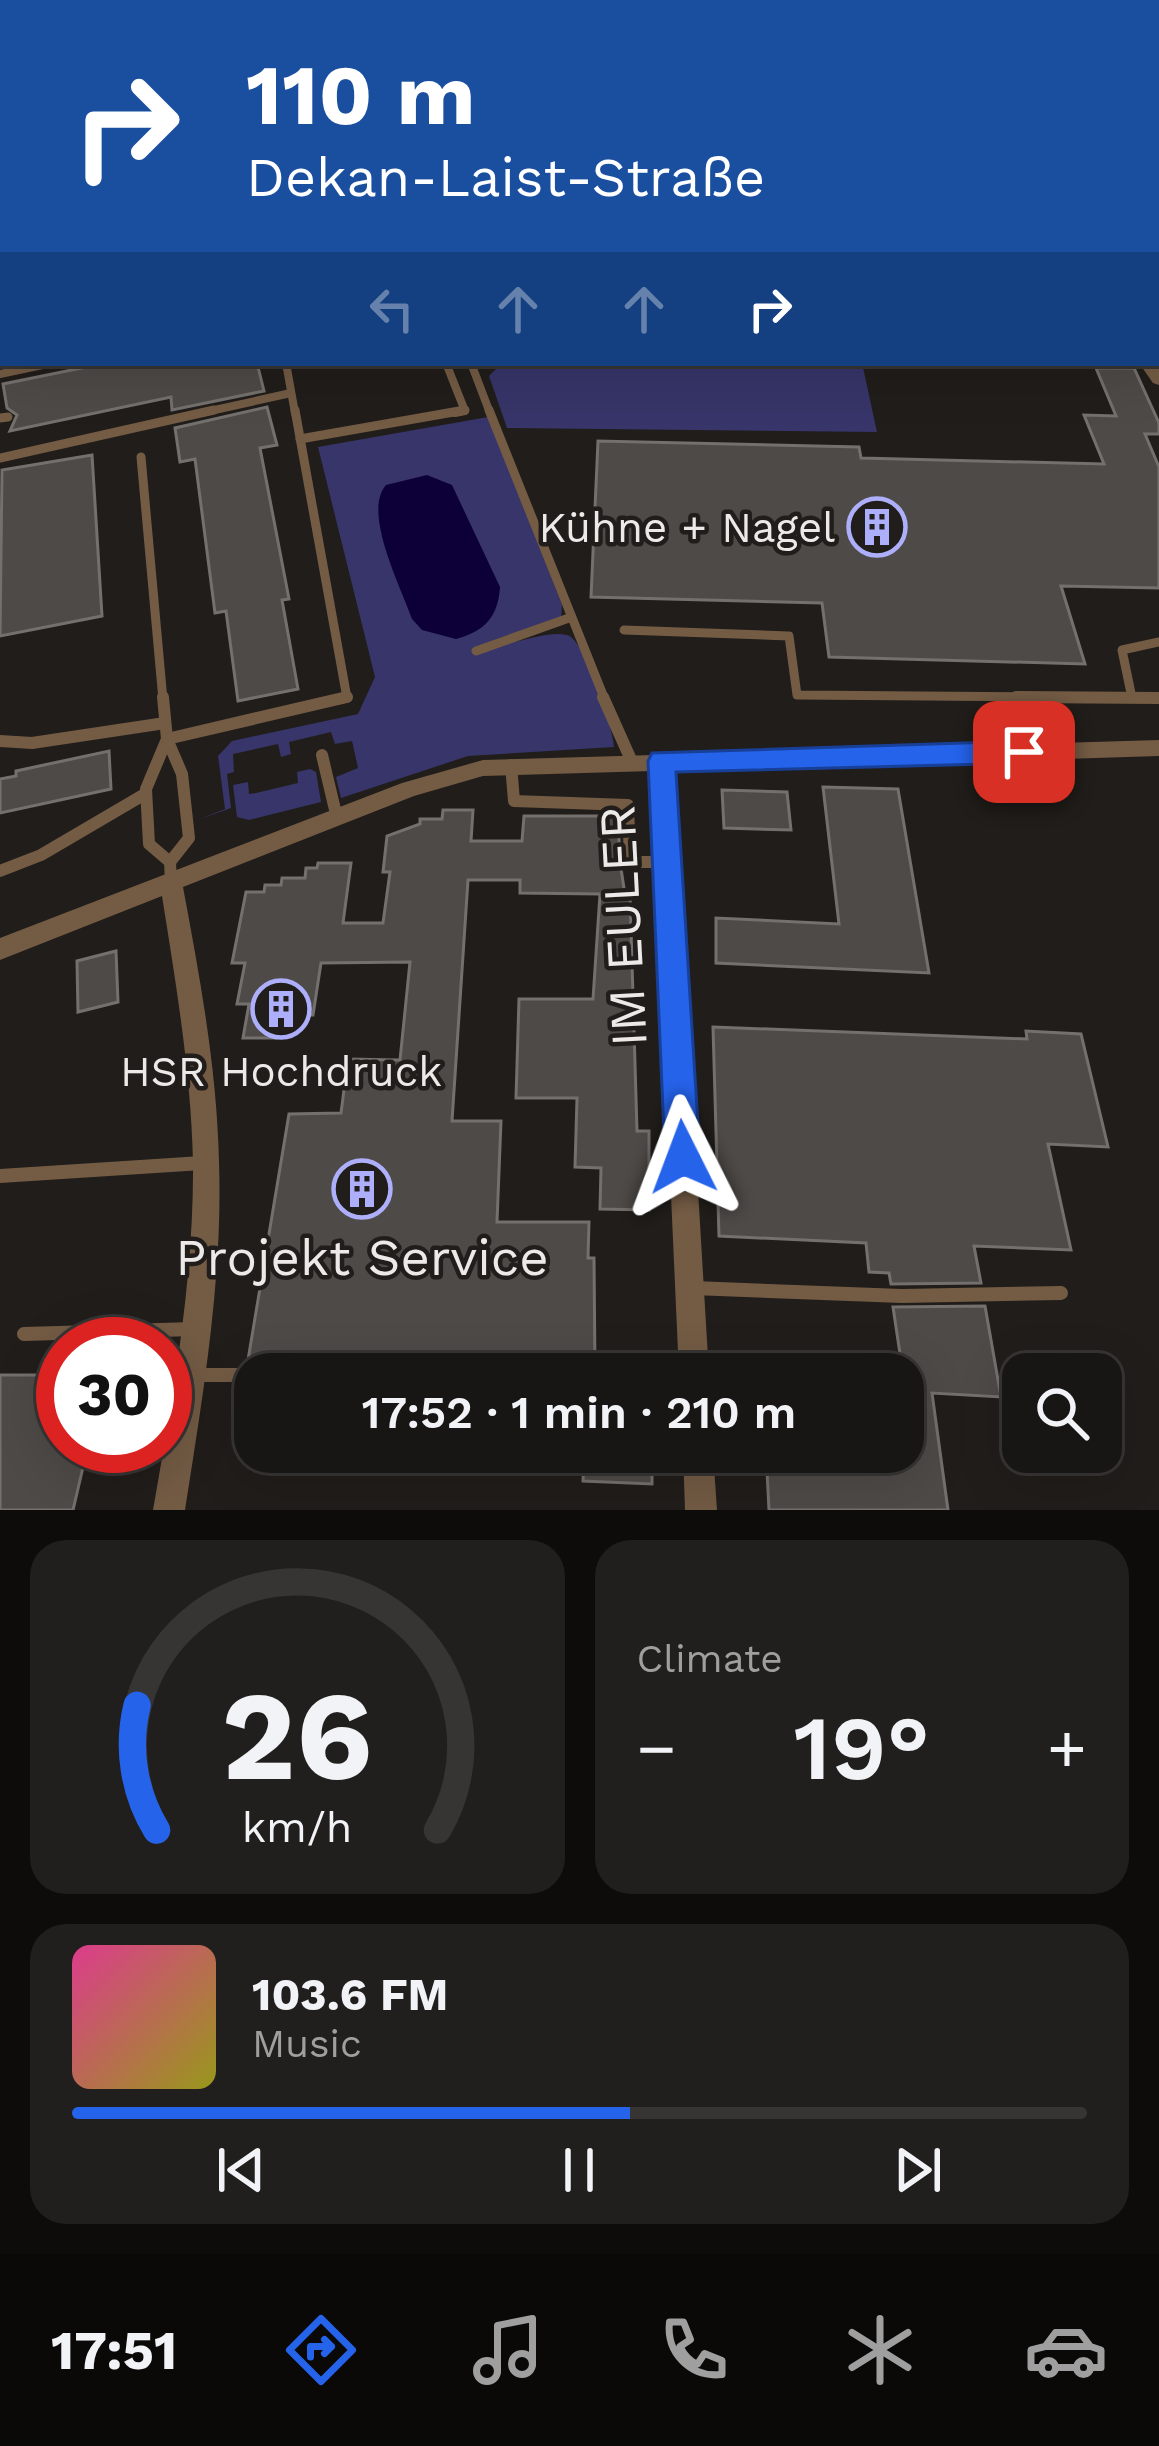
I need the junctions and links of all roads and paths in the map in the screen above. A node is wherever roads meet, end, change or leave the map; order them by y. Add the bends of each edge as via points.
1 (38, 366) edge
2 (286, 366) edge
3 (447, 366) edge
4 (472, 366) edge
5 (0, 374) edge
6 (291, 393) junction
7 (300, 439) junction
8 (140, 457) dead end
9 (0, 458) edge
10 (569, 618) junction
11 (624, 630) dead end
12 (1159, 642) edge
13 (476, 651) dead end
14 (1132, 698) junction
15 (1159, 698) edge
16 (165, 722) junction
17 (167, 739) junction
18 (0, 741) edge
19 (1159, 748) edge
20 (322, 755) dead end
21 (662, 761) junction
22 (632, 762) junction
23 (511, 765) junction
24 (145, 794) junction
25 (337, 818) junction
26 (668, 862) junction
27 (0, 872) edge
28 (170, 872) junction
29 (0, 949) edge
30 (206, 1162) junction
31 (0, 1177) edge
32 (690, 1288) junction
33 (1061, 1293) dead end
34 (197, 1329) junction
35 (24, 1334) dead end
36 (693, 1353) edge
37 (192, 1367) edge
38 (192, 1375) edge
39 (234, 1376) edge
40 (175, 1473) edge
41 (699, 1473) edge
42 (169, 1510) edge
43 (701, 1510) edge

1 - 5 lane
2 - 6 lane
3 - 7 lane via 465,411
4 - 10 lane
6 - 7 lane
6 - 9 lane
7 - 17 lane via 347,698
8 - 16 lane
10 - 13 lane
10 - 22 lane
11 - 14 lane via 789,636 796,695
12 - 14 lane via 1121,650
14 - 15 lane
16 - 17 lane
16 - 18 lane
17 - 24 lane via 143,778
17 - 28 lane via 182,774 188,838
19 - 21 street
20 - 25 lane
21 - 22 street
21 - 26 street, IM EULER
22 - 23 street
23 - 25 street via 452,775
23 - 26 lane via 514,801 628,805 630,862
24 - 27 lane
24 - 28 lane via 149,844
25 - 28 street
26 - 32 street, IM EULER
28 - 29 street
28 - 30 street via 192,999
30 - 31 lane
30 - 34 street
32 - 33 lane
32 - 36 street, IM EULER
34 - 35 lane
34 - 37 street
38 - 39 lane
40 - 42 street
41 - 43 street

